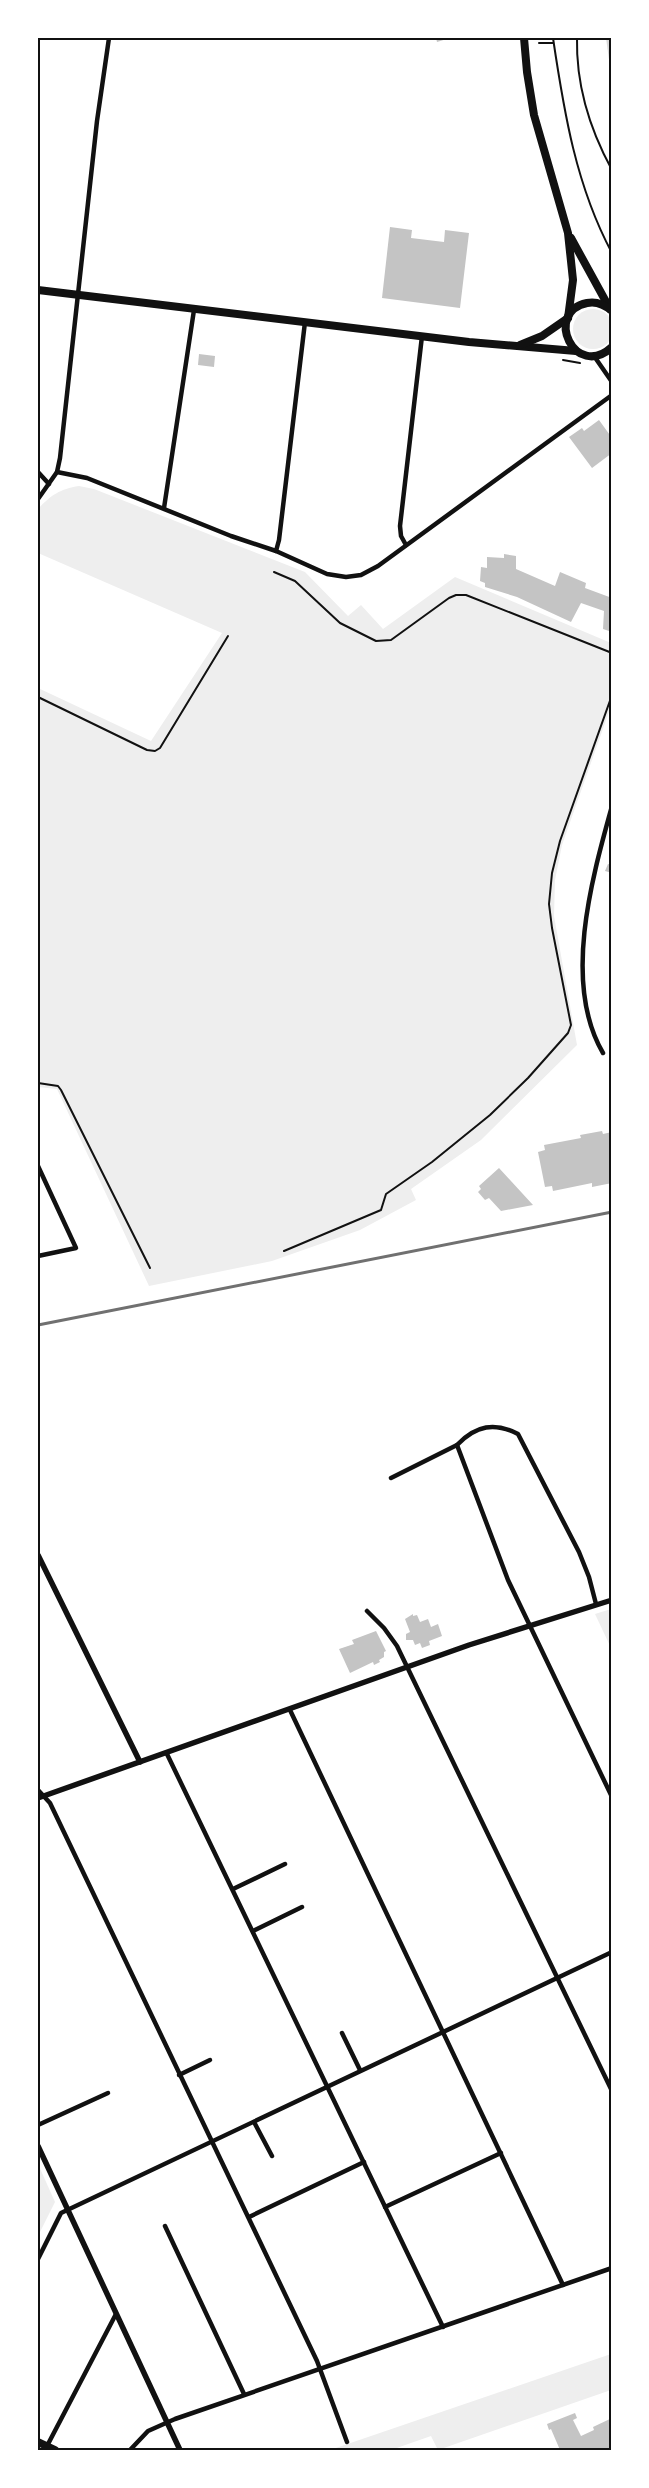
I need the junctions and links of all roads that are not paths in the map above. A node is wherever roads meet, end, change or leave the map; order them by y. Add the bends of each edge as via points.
1 (109, 38) edge
2 (524, 38) edge
3 (568, 233) junction
4 (38, 290) edge
5 (78, 294) junction
6 (194, 310) junction
7 (611, 311) edge
8 (568, 318) junction
9 (305, 322) junction
10 (422, 336) junction
11 (514, 346) junction
12 (612, 348) edge
13 (576, 351) junction
14 (612, 354) edge
15 (594, 356) junction
16 (612, 382) edge
17 (612, 396) edge
18 (38, 472) edge
19 (57, 472) junction
20 (49, 484) junction
21 (38, 499) edge
22 (164, 508) junction
23 (406, 546) junction
24 (276, 551) junction
25 (612, 806) edge
26 (602, 1053) dead end
27 (38, 1166) edge
28 (38, 1256) edge
29 (457, 1446) junction
30 (391, 1478) dead end
31 (38, 1555) edge
32 (612, 1600) edge
33 (596, 1604) junction
34 (367, 1611) dead end
35 (530, 1625) junction
36 (408, 1667) junction
37 (290, 1710) junction
38 (167, 1754) junction
39 (140, 1762) junction
40 (38, 1790) edge
41 (40, 1797) edge
42 (612, 1797) edge
43 (285, 1864) dead end
44 (233, 1889) junction
45 (302, 1907) dead end
46 (253, 1931) junction
47 (612, 1952) edge
48 (557, 1977) junction
49 (442, 2032) junction
50 (342, 2034) dead end
51 (210, 2060) dead end
52 (360, 2070) junction
53 (178, 2074) junction
54 (327, 2086) junction
55 (612, 2091) edge
56 (108, 2092) dead end
57 (254, 2122) junction
58 (38, 2125) edge
59 (212, 2143) junction
60 (38, 2146) edge
61 (501, 2153) junction
62 (272, 2156) dead end
63 (364, 2162) junction
64 (385, 2207) junction
65 (68, 2210) junction
66 (249, 2217) junction
67 (165, 2226) dead end
68 (38, 2259) edge
69 (612, 2268) edge
70 (563, 2285) junction
71 (116, 2314) junction
72 (443, 2327) junction
73 (320, 2368) junction
74 (244, 2394) junction
75 (167, 2422) junction
76 (38, 2442) edge
77 (347, 2442) dead end
78 (47, 2446) junction
79 (55, 2450) edge
80 (130, 2450) edge
81 (180, 2450) edge

1 - 5 street via 96,121
2 - 3 main road via 534,115
3 - 7 main road
3 - 8 main road via 573,280
4 - 5 main road
5 - 6 main road
5 - 19 street
6 - 9 main road
6 - 22 street
7 - 8 main road via 600,304 588,303 576,308
8 - 11 main road via 537,339
8 - 13 main road via 566,336
9 - 10 main road
9 - 24 street
10 - 11 main road
10 - 23 street via 400,526 400,536
11 - 13 main road
12 - 15 main road
13 - 15 main road
14 - 15 main road
15 - 16 street
17 - 23 street
18 - 20 street
19 - 20 street
19 - 22 street via 87,478
20 - 21 street
22 - 24 street
23 - 24 street via 368,572 346,577 327,574
25 - 26 street via 596,859 584,929 586,999
27 - 28 street via 76,1248
29 - 30 street
29 - 33 street via 466,1437 493,1425 518,1434 579,1552
29 - 35 street via 492,1542
31 - 39 street
32 - 33 street
33 - 35 street
34 - 36 street via 389,1633
35 - 36 street
35 - 42 street
36 - 37 street
36 - 48 street
37 - 38 street
37 - 49 street
38 - 39 street
38 - 44 street
39 - 41 street
40 - 41 street
41 - 53 street via 50,1803
43 - 44 street
44 - 46 street
45 - 46 street
46 - 54 street
47 - 48 street
48 - 49 street
48 - 55 street
49 - 52 street
49 - 61 street
50 - 52 street
51 - 53 street
52 - 54 street
53 - 59 street
54 - 57 street
54 - 63 street
56 - 58 street
57 - 59 street
57 - 62 street
59 - 65 street
59 - 66 street
60 - 65 street
61 - 64 street
61 - 70 street
63 - 64 street
63 - 66 street
64 - 72 street
65 - 68 street via 61,2213
65 - 71 street
66 - 73 street
67 - 74 street
69 - 70 street
70 - 72 street
71 - 75 street
71 - 78 street
72 - 73 street
73 - 74 street
73 - 77 street
74 - 75 street
75 - 80 street via 144,2434
75 - 81 street
76 - 78 main road
78 - 79 main road

